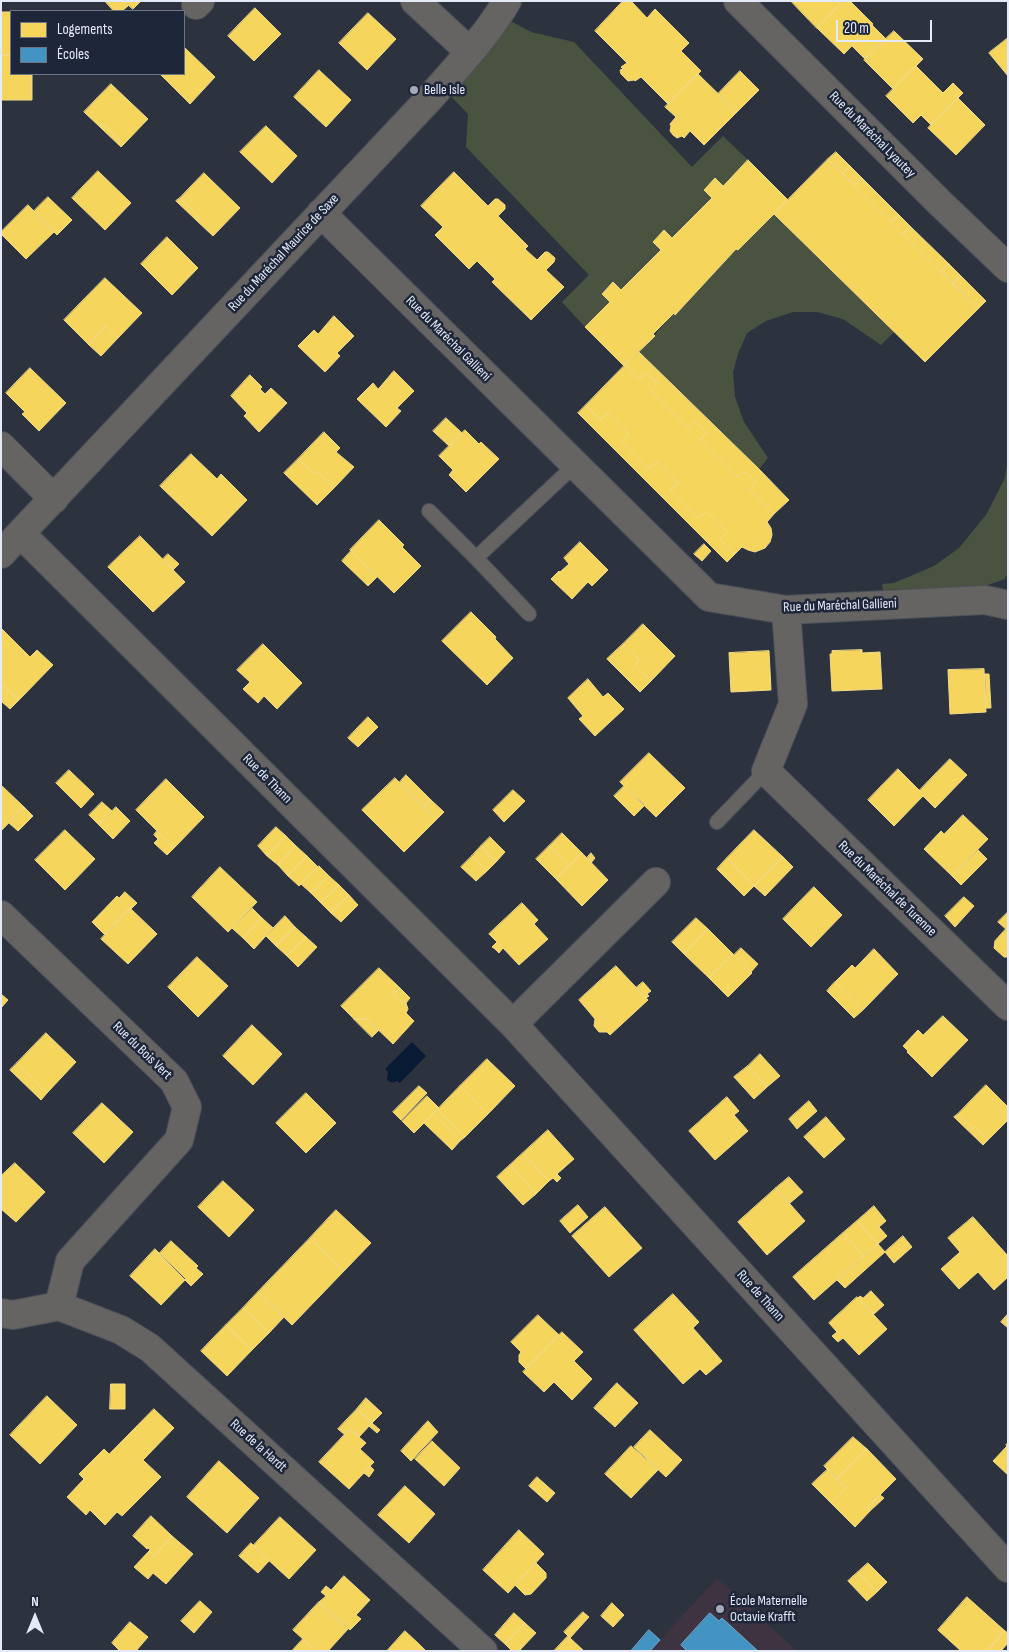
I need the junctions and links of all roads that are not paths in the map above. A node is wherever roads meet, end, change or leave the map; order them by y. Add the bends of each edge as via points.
1 (415, 1) edge
2 (507, 1) edge
3 (738, 1) edge
4 (470, 52) junction
5 (321, 213) junction
6 (1008, 268) edge
7 (1, 446) edge
8 (575, 465) junction
9 (54, 499) junction
10 (429, 510) dead end
11 (21, 534) junction
12 (1, 554) edge
13 (476, 558) junction
14 (1008, 605) edge
15 (786, 610) junction
16 (529, 614) dead end
17 (766, 771) junction
18 (717, 822) dead end
19 (656, 882) dead end
20 (1, 915) edge
21 (1008, 1006) edge
22 (513, 1024) junction
23 (60, 1306) junction
24 (1, 1312) edge
25 (1008, 1568) edge
26 (483, 1651) edge

1 - 4 street
2 - 4 street, Rue du Maréchal Maurice de Saxe
3 - 6 street, Rue du Maréchal Lyautey
4 - 5 street, Rue du Maréchal Maurice de Saxe
5 - 8 street, Rue du Maréchal Gallieni
5 - 9 street, Rue du Maréchal Maurice de Saxe
7 - 9 street
8 - 13 lane
8 - 15 street, Rue du Maréchal Gallieni via 709,597
9 - 11 street, Rue du Maréchal Maurice de Saxe
10 - 13 lane
11 - 12 street, Rue du Maréchal Maurice de Saxe
11 - 22 street, Rue de Thann
13 - 16 lane
14 - 15 street, Rue du Maréchal Gallieni via 985,600
15 - 17 street via 793,704
17 - 18 lane
17 - 21 street, Rue du Maréchal de Turenne
19 - 22 street
20 - 23 street, Rue du Bois Vert via 174,1081 187,1107 179,1140 70,1260
22 - 25 street, Rue de Thann
23 - 24 street via 13,1315
23 - 26 street, Rue de la Hardt via 121,1330 150,1348

